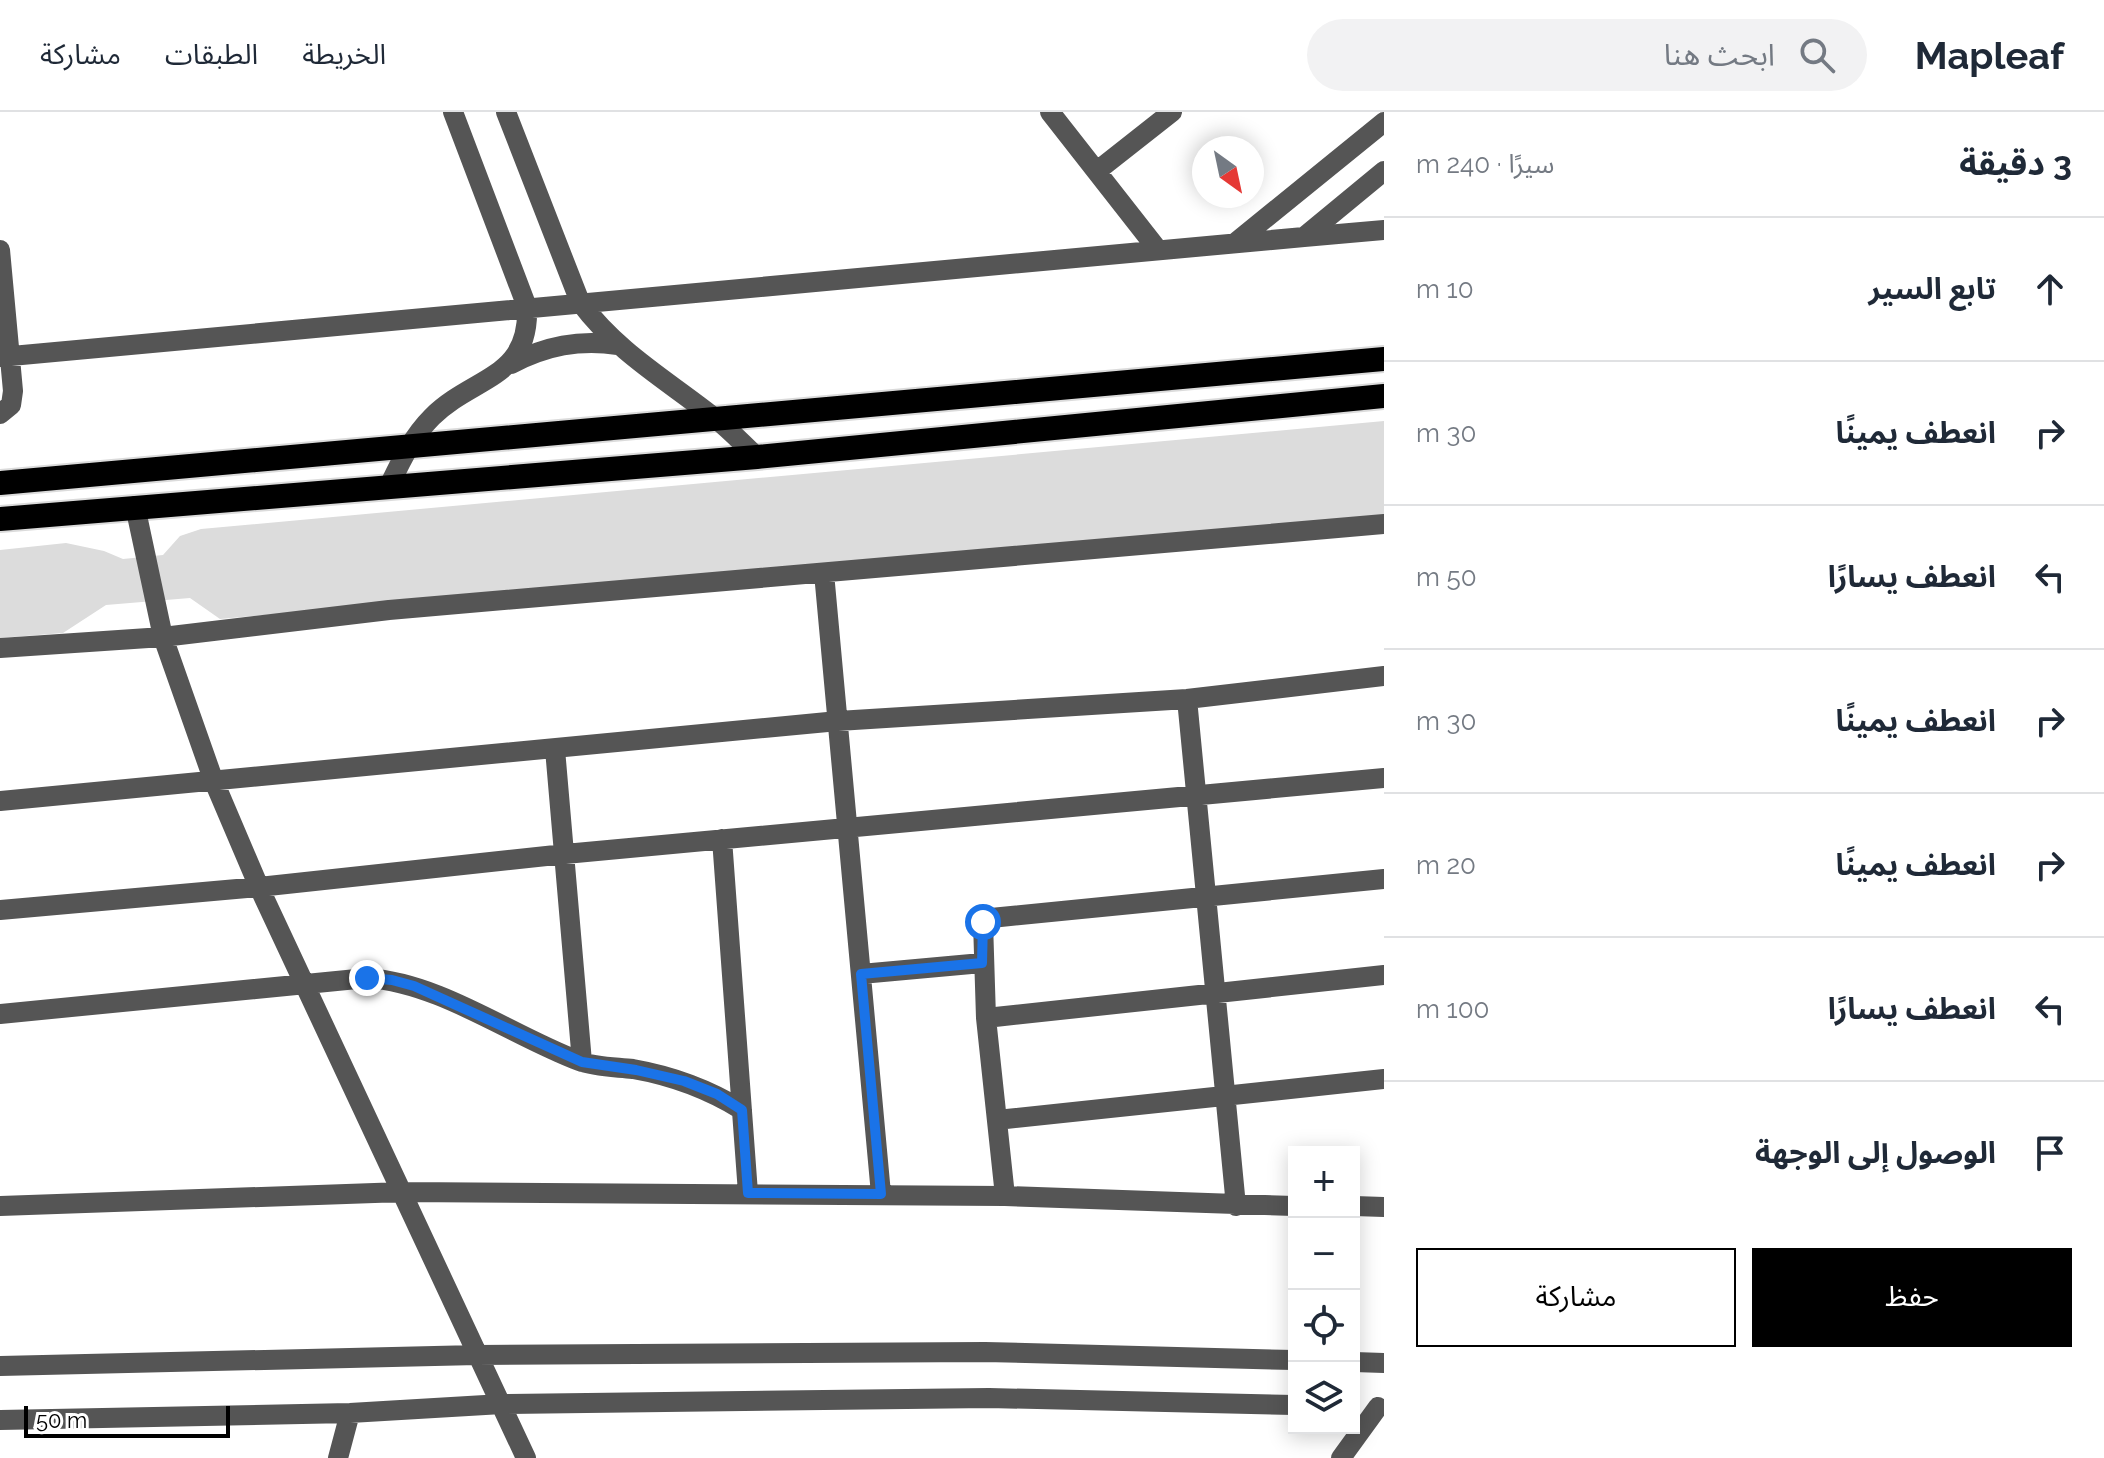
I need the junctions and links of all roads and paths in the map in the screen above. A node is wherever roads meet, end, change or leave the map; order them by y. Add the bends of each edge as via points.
1 (453, 112) edge
2 (506, 112) edge
3 (1050, 112) edge
4 (1172, 112) edge
5 (1384, 122) edge
6 (1097, 171) junction
7 (1384, 171) edge
8 (1384, 230) edge
9 (1304, 237) junction
10 (1234, 243) junction
11 (0, 250) edge
12 (1158, 250) junction
13 (580, 302) junction
14 (527, 307) junction
15 (618, 345) junction
16 (5, 357) edge
17 (1384, 359) edge
18 (509, 365) junction
19 (1384, 396) edge
20 (0, 414) edge
21 (717, 420) junction
22 (409, 446) junction
23 (757, 457) junction
24 (0, 483) edge
25 (389, 486) junction
26 (135, 506) junction
27 (0, 519) edge
28 (1384, 524) edge
29 (824, 573) junction
30 (163, 637) junction
31 (0, 648) edge
32 (1384, 676) edge
33 (1187, 699) junction
34 (838, 721) junction
35 (555, 749) junction
36 (1384, 778) edge
37 (213, 779) junction
38 (1196, 795) junction
39 (0, 801) edge
40 (848, 828) junction
41 (722, 839) junction
42 (565, 854) junction
43 (1384, 879) edge
44 (259, 887) junction
45 (1206, 898) junction
46 (0, 910) edge
47 (982, 963) junction
48 (861, 974) junction
49 (1384, 975) edge
50 (306, 986) junction
51 (1215, 994) junction
52 (0, 1014) edge
53 (986, 1018) junction
54 (582, 1062) junction
55 (1384, 1079) edge
56 (1225, 1095) junction
57 (742, 1110) junction
58 (997, 1120) junction
59 (403, 1192) junction
60 (748, 1193) junction
61 (881, 1194) junction
62 (1005, 1196) junction
63 (0, 1206) edge
64 (1236, 1206) junction
65 (1288, 1206) edge
66 (1360, 1206) edge
67 (1384, 1207) edge
68 (477, 1355) junction
69 (1288, 1360) edge
70 (1360, 1362) edge
71 (1384, 1363) edge
72 (0, 1366) edge
73 (502, 1404) junction
74 (1288, 1405) edge
75 (1360, 1407) edge
76 (1381, 1407) edge
77 (350, 1413) junction
78 (0, 1420) edge
79 (338, 1458) edge
80 (526, 1458) edge
81 (1341, 1458) edge

1 - 14 street
2 - 13 street
3 - 6 street
4 - 6 street
5 - 10 street
6 - 12 street
7 - 9 street
8 - 9 street
9 - 10 street
10 - 12 street
11 - 16 street
12 - 13 street
13 - 14 street
13 - 15 street
14 - 16 street
14 - 18 street via 522,348
15 - 18 street via 568,343
15 - 21 street
16 - 20 street via 13,399
17 - 21 highway
18 - 22 street via 460,394
19 - 23 highway
21 - 22 highway
21 - 23 street
22 - 24 highway
22 - 25 street
23 - 25 highway
25 - 26 highway
26 - 27 highway
26 - 30 street
28 - 29 street
29 - 30 street via 389,610
29 - 34 street
30 - 31 street
30 - 37 street
32 - 33 street
33 - 34 street
33 - 38 street
34 - 35 street
34 - 40 street
35 - 37 street
35 - 42 street
36 - 38 street
37 - 39 street
37 - 44 street
38 - 40 street
38 - 45 street
40 - 41 street
40 - 48 street
41 - 42 street
41 - 57 street
42 - 44 street
42 - 54 street
43 - 45 street
44 - 46 street
44 - 50 street
45 - 47 street via 991,918 981,926
45 - 51 street
47 - 48 street
47 - 53 street
48 - 61 street
49 - 51 street
50 - 52 street
50 - 54 street via 392,980
50 - 59 street
51 - 53 street
51 - 56 street
53 - 58 street
54 - 57 street via 684,1081
55 - 56 street
56 - 58 street
56 - 64 street
57 - 60 street
58 - 62 street
59 - 60 street
59 - 63 street
59 - 68 street
60 - 61 street
61 - 62 street
62 - 64 street
64 - 65 street
66 - 67 street
68 - 69 street via 985,1352
68 - 72 street
68 - 73 street
70 - 71 street
73 - 74 street via 989,1398
73 - 77 street
73 - 80 street
75 - 76 street
76 - 81 street
77 - 78 street
77 - 79 street

